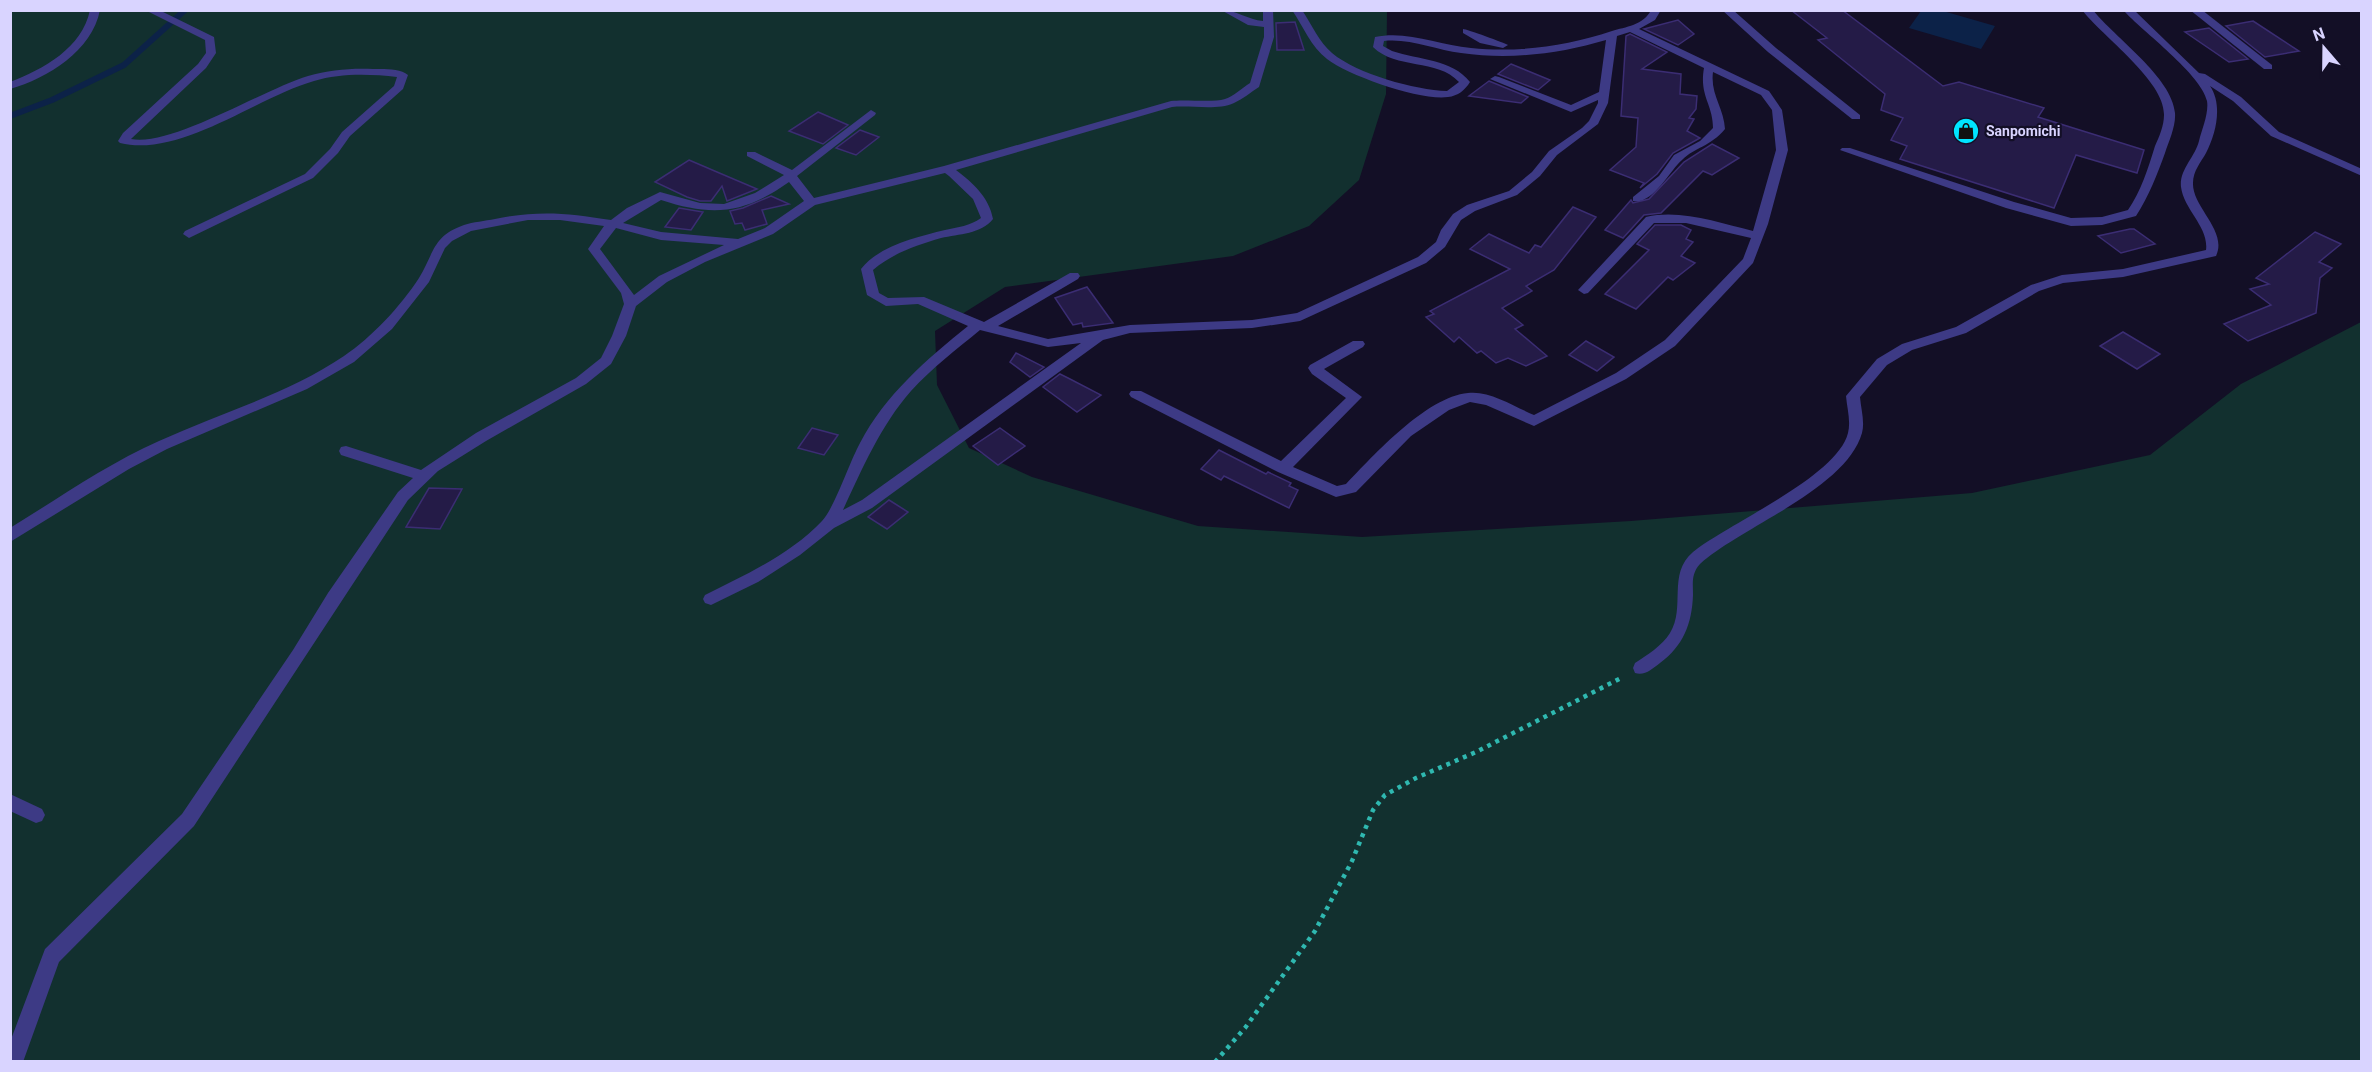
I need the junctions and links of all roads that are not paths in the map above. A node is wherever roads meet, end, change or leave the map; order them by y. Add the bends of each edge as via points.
1 (95, 10) edge
2 (150, 10) edge
3 (1226, 10) edge
4 (1268, 10) edge
5 (1297, 10) edge
6 (1656, 10) edge
7 (1727, 10) edge
8 (2087, 10) edge
9 (2128, 10) edge
10 (2195, 10) edge
11 (1268, 24) junction
12 (1631, 29) junction
13 (1467, 31) dead end
14 (1612, 35) junction
15 (1542, 52) junction
16 (1709, 67) junction
17 (2268, 67) dead end
18 (2187, 68) junction
19 (1495, 79) dead end
20 (10, 86) edge
21 (1603, 94) junction
22 (871, 113) dead end
23 (1856, 117) dead end
24 (1846, 150) dead end
25 (751, 154) dead end
26 (947, 169) junction
27 (2361, 173) edge
28 (791, 176) junction
29 (1637, 200) dead end
30 (811, 202) junction
31 (614, 224) junction
32 (189, 234) dead end
33 (1758, 236) junction
34 (740, 243) junction
35 (1074, 276) dead end
36 (1584, 290) dead end
37 (630, 304) junction
38 (982, 326) junction
39 (1099, 336) junction
40 (1358, 344) dead end
41 (1136, 394) dead end
42 (346, 451) dead end
43 (1283, 468) junction
44 (424, 476) junction
45 (829, 524) junction
46 (10, 536) edge
47 (711, 599) dead end
48 (1641, 668) road end
49 (10, 802) edge
50 (36, 815) dead end
51 (13, 1062) edge

1 - 20 street via 95,19 74,51 51,67
2 - 32 street via 210,39 211,53 202,66 127,135 124,141 129,144 159,141 314,78 353,72 403,75 399,87 346,134 309,176
3 - 11 street via 1252,23
4 - 11 street
5 - 15 street via 1331,57 1357,71 1435,93 1448,94 1465,82 1449,68 1388,54 1378,47 1379,39 1390,36 1447,48 1518,55
6 - 12 street via 1650,20
7 - 23 street
8 - 24 street via 2096,24 2155,81 2170,112 2145,194 2132,213 2102,221 2071,222 2010,206
9 - 18 street
10 - 17 street
11 - 26 street via 1269,38 1255,85 1230,101 1171,104
12 - 14 street
12 - 16 street
13 - 15 street via 1484,41
14 - 15 street
14 - 21 street
16 - 29 street via 1706,94 1718,116 1719,129 1678,157 1663,178
16 - 33 street via 1765,93 1777,111 1782,150
18 - 27 street via 2237,99 2275,134
18 - 48 street via 2211,94 2212,101 2204,144 2190,167 2187,184 2189,198 2210,234 2212,253 2123,273 2062,279 2035,288 1961,330 1907,347 1882,362 1853,396 1855,435 1845,452 1792,496 1746,523 1695,561 1686,576 1678,637
19 - 21 street via 1571,109
21 - 39 street via 1603,103 1586,130 1553,153 1513,193 1457,217 1441,244 1412,266 1300,317 1252,324 1130,329
22 - 28 street
25 - 28 street
26 - 30 street
26 - 38 street via 972,190 986,210 987,219 980,226 930,238 876,260 867,269 869,279 873,295 886,302 920,300
28 - 30 street
28 - 31 street via 746,202 725,208 702,207 660,195
30 - 34 street via 769,231
31 - 34 street via 660,236
31 - 37 street via 594,249 627,292
31 - 46 street via 528,216 467,228 440,246 424,279 387,326 349,359 302,386 162,445
33 - 36 street via 1656,218
33 - 43 street via 1749,260 1670,343 1564,407 1534,421 1489,401 1469,397 1444,407 1406,432 1351,488 1336,492
34 - 37 street via 663,279
35 - 38 street
37 - 44 street via 606,361 581,381 481,437
38 - 39 street via 1048,343
38 - 45 street via 943,353 906,388 867,443
39 - 45 street via 867,504
40 - 43 street via 1315,368 1355,397
41 - 43 street
42 - 44 street
44 - 51 street via 383,522 188,820 52,957
45 - 47 street via 753,578
49 - 50 street

